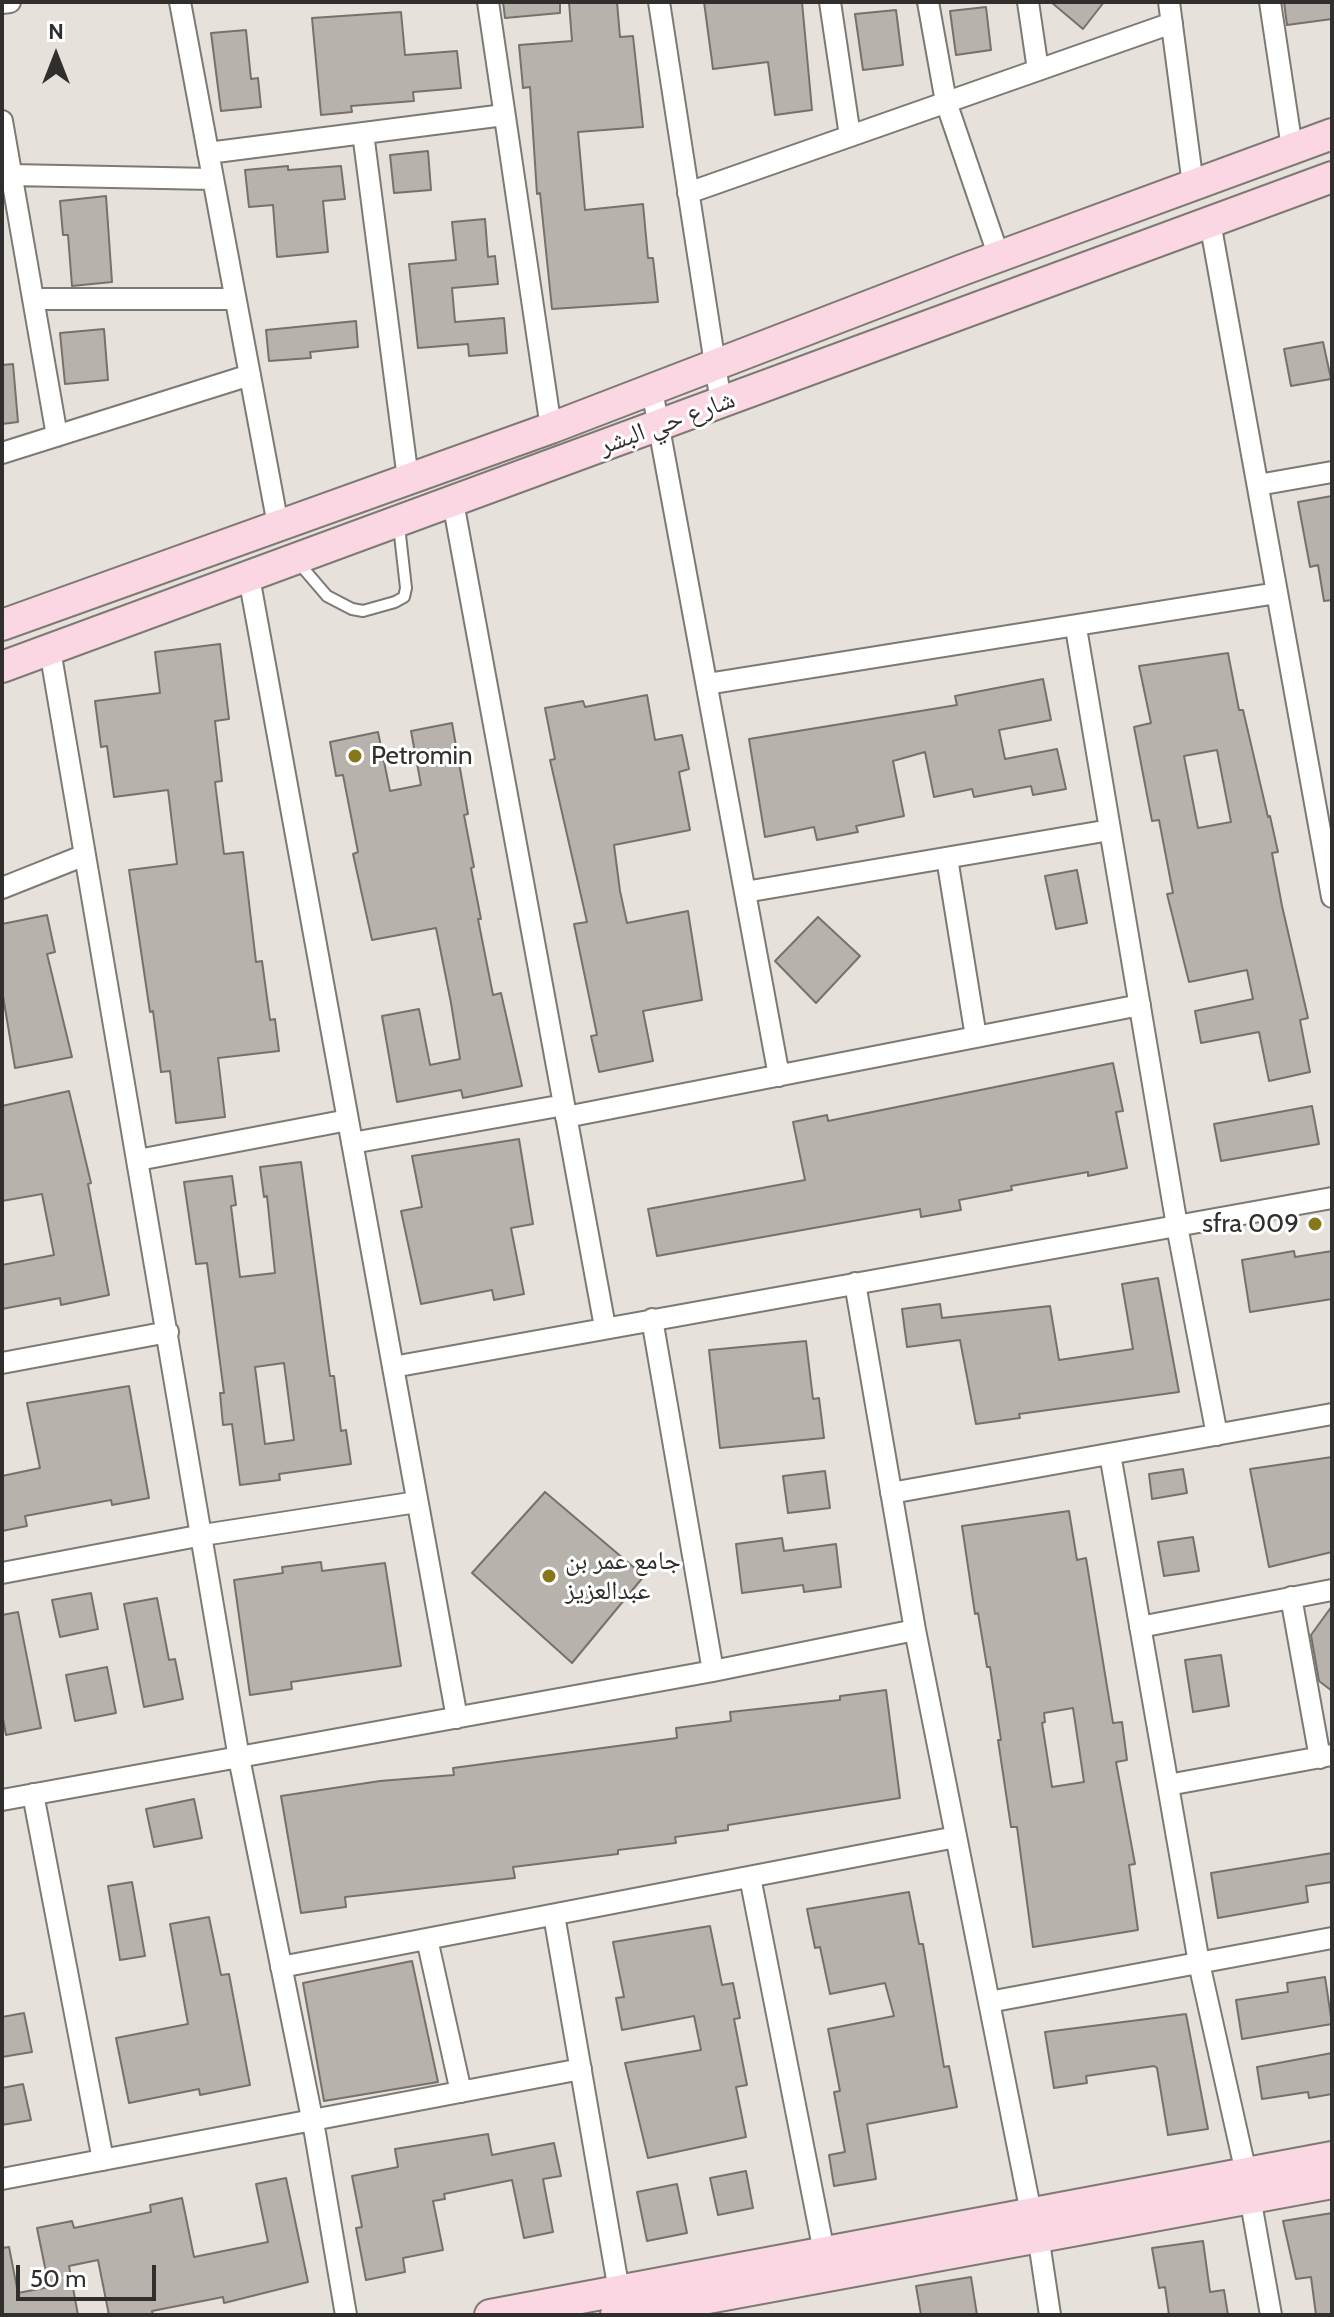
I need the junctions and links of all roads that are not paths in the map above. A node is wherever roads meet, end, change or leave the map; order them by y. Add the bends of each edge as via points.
1 (10, 2) edge
2 (180, 2) edge
3 (488, 2) edge
4 (659, 2) edge
5 (830, 2) edge
6 (928, 2) edge
7 (1028, 2) edge
8 (1169, 2) edge
9 (1270, 2) edge
10 (2, 3) edge
11 (1172, 23) junction
12 (1038, 70) junction
13 (946, 102) junction
14 (504, 115) junction
15 (2, 121) edge
16 (363, 133) junction
17 (1332, 134) edge
18 (850, 136) junction
19 (1292, 148) junction
20 (208, 153) junction
21 (11, 175) junction
22 (1332, 177) edge
23 (213, 179) junction
24 (1193, 185) junction
25 (688, 193) junction
26 (1210, 222) junction
27 (999, 257) junction
28 (33, 299) junction
29 (235, 299) junction
30 (715, 367) junction
31 (250, 375) junction
32 (652, 390) junction
33 (721, 403) junction
34 (660, 426) junction
35 (551, 428) junction
36 (57, 436) junction
37 (2, 453) edge
38 (1332, 472) edge
39 (408, 479) junction
40 (1258, 485) junction
41 (453, 502) junction
42 (399, 522) junction
43 (278, 525) junction
44 (296, 560) junction
45 (249, 577) junction
46 (1277, 593) junction
47 (2, 625) edge
48 (1076, 628) junction
49 (50, 650) junction
50 (2, 667) edge
51 (707, 684) junction
52 (1110, 830) junction
53 (85, 855) junction
54 (947, 858) junction
55 (2, 888) edge
56 (745, 892) junction
57 (1332, 897) edge
58 (1140, 1005) junction
59 (976, 1037) junction
60 (779, 1076) junction
61 (565, 1111) junction
62 (348, 1120) junction
63 (352, 1143) junction
64 (138, 1160) junction
65 (1332, 1198) edge
66 (1177, 1226) junction
67 (855, 1283) junction
68 (652, 1319) junction
69 (605, 1327) junction
70 (168, 1332) junction
71 (2, 1363) edge
72 (393, 1367) junction
73 (1332, 1414) edge
74 (1217, 1435) junction
75 (1110, 1454) junction
76 (891, 1493) junction
77 (417, 1502) junction
78 (203, 1535) junction
79 (2, 1573) edge
80 (1332, 1590) edge
81 (1291, 1597) junction
82 (1140, 1627) junction
83 (915, 1630) junction
84 (713, 1671) junction
85 (457, 1718) junction
86 (1326, 1756) edge
87 (239, 1758) junction
88 (1168, 1785) junction
89 (33, 1794) junction
90 (2, 1800) edge
91 (956, 1837) junction
92 (750, 1877) junction
93 (554, 1915) junction
94 (1332, 1938) edge
95 (427, 1939) junction
96 (1199, 1963) junction
97 (281, 1967) junction
98 (989, 2002) junction
99 (581, 2069) junction
100 (461, 2092) junction
101 (313, 2122) junction
102 (1332, 2157) edge
103 (103, 2160) junction
104 (2, 2179) edge
105 (1332, 2183) edge
106 (1248, 2185) junction
107 (1034, 2224) junction
108 (824, 2252) junction
109 (618, 2303) edge
110 (346, 2315) edge
111 (490, 2315) edge
112 (1050, 2315) edge
113 (1271, 2315) edge

1 - 10 street
2 - 20 street
3 - 14 street
4 - 25 street
5 - 18 street
6 - 13 street
7 - 12 street
8 - 11 street
9 - 19 street
11 - 12 street
11 - 24 street
12 - 13 street
13 - 18 street
13 - 27 street
14 - 16 street
14 - 35 street
15 - 21 street
16 - 20 street
16 - 39 street
17 - 19 street
18 - 25 street
19 - 24 street
20 - 23 street
21 - 23 street
21 - 28 street
22 - 26 street, شارع حي البشر
23 - 29 street
24 - 27 street
25 - 30 street
26 - 33 street, شارع حي البشر
26 - 40 street
27 - 30 street
28 - 29 street
28 - 36 street
29 - 31 street
30 - 32 street
30 - 33 street
31 - 36 street
31 - 43 street
32 - 34 street
32 - 35 street
33 - 34 street, شارع حي البشر
34 - 41 street, شارع حي البشر
34 - 51 street
35 - 39 street
36 - 37 street
38 - 40 street
39 - 43 street
40 - 46 street
41 - 42 street, شارع حي البشر
41 - 61 street
42 - 44 street, شارع حي البشر
42 - 44 lane via 406,588 395,602 352,609 327,596
43 - 47 street
44 - 45 street, شارع حي البشر
45 - 49 street, شارع حي البشر
45 - 62 street
46 - 48 street
46 - 57 street
48 - 51 street
48 - 52 street
49 - 50 street, شارع حي البشر
49 - 53 street
51 - 56 street
52 - 54 street
52 - 58 street
53 - 55 street
53 - 64 street
54 - 56 street
54 - 59 street
56 - 60 street
58 - 59 street
58 - 66 street
59 - 60 street
60 - 61 street
61 - 63 street
61 - 69 street
62 - 63 street
62 - 64 street
63 - 72 street
64 - 70 street
65 - 66 street
66 - 67 street
66 - 74 street
67 - 68 street
67 - 76 street
68 - 69 street
68 - 84 street
69 - 72 street
70 - 71 street
70 - 78 street
72 - 77 street
73 - 74 street
74 - 75 street
75 - 76 street
75 - 82 street
76 - 83 street
77 - 78 street
77 - 85 street
78 - 79 street
78 - 87 street
80 - 81 street
81 - 82 street
81 - 86 street
82 - 88 street
83 - 84 street
83 - 91 street
84 - 85 street
85 - 87 street
86 - 88 street
87 - 89 street
87 - 97 street
88 - 96 street
89 - 90 street
89 - 103 street
91 - 92 street
91 - 98 street
92 - 93 street
92 - 108 street
93 - 95 street
93 - 99 street
94 - 96 street
95 - 97 street
95 - 100 street
96 - 98 street
96 - 106 street
97 - 101 street
98 - 107 street
99 - 100 street
99 - 109 street
100 - 101 street
101 - 103 street
101 - 110 street
102 - 106 street
103 - 104 street
105 - 106 street
106 - 107 street
106 - 113 street
107 - 108 street
107 - 109 street
107 - 112 street
108 - 109 street
109 - 111 street

